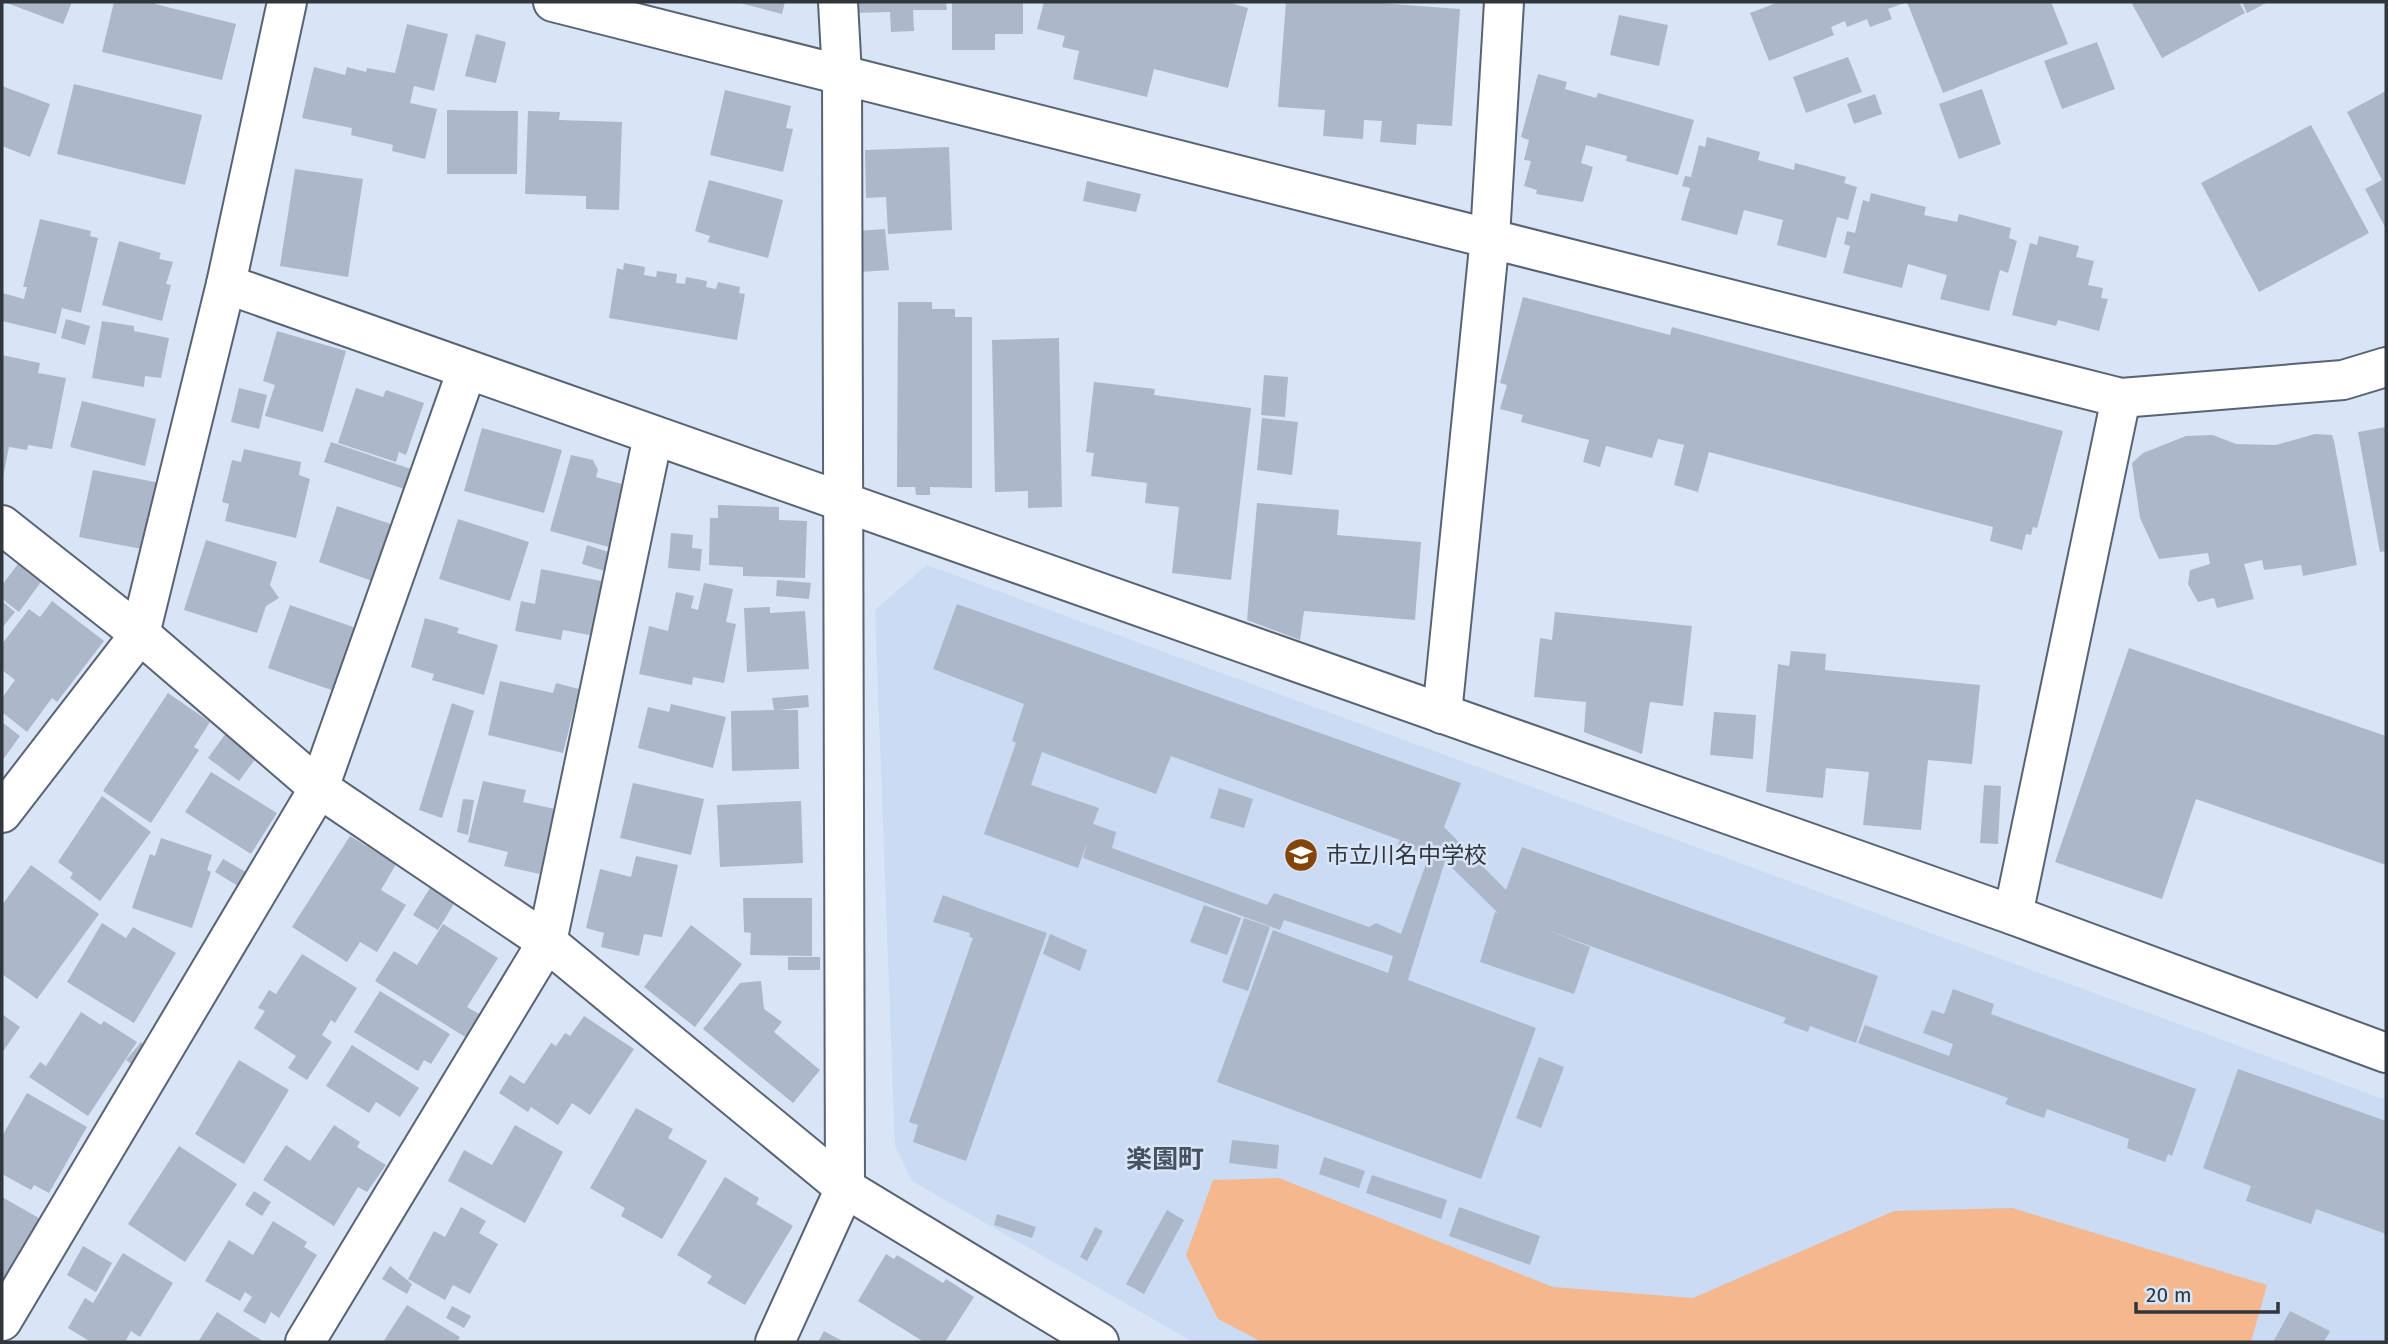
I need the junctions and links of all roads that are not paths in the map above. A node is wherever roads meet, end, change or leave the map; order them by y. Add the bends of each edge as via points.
1 (287, 2) edge
2 (553, 2) edge
3 (838, 2) edge
4 (1504, 2) edge
5 (842, 75) junction
6 (1490, 237) junction
7 (226, 284) junction
8 (2386, 367) edge
9 (467, 370) junction
10 (2121, 398) junction
11 (653, 436) junction
12 (843, 500) junction
13 (2, 525) edge
14 (140, 634) junction
15 (1443, 714) junction
16 (319, 788) junction
17 (2, 813) edge
18 (2012, 915) junction
19 (547, 942) junction
20 (2386, 1053) edge
21 (845, 1188) junction
22 (2, 1321) edge
23 (305, 1342) edge
24 (775, 1342) edge
25 (1099, 1342) edge

1 - 7 street
2 - 5 street
3 - 5 street
4 - 6 street
5 - 6 street
5 - 12 street
6 - 10 street
6 - 15 street
7 - 9 street
7 - 14 street
8 - 10 street via 2343,380
9 - 11 street
9 - 16 street
10 - 18 street
11 - 12 street
11 - 19 street
12 - 15 street
12 - 21 street
13 - 14 street
14 - 16 street
14 - 17 street
15 - 18 street
16 - 19 street
16 - 22 street
18 - 20 street
19 - 21 street
19 - 23 street
21 - 24 street
21 - 25 street

